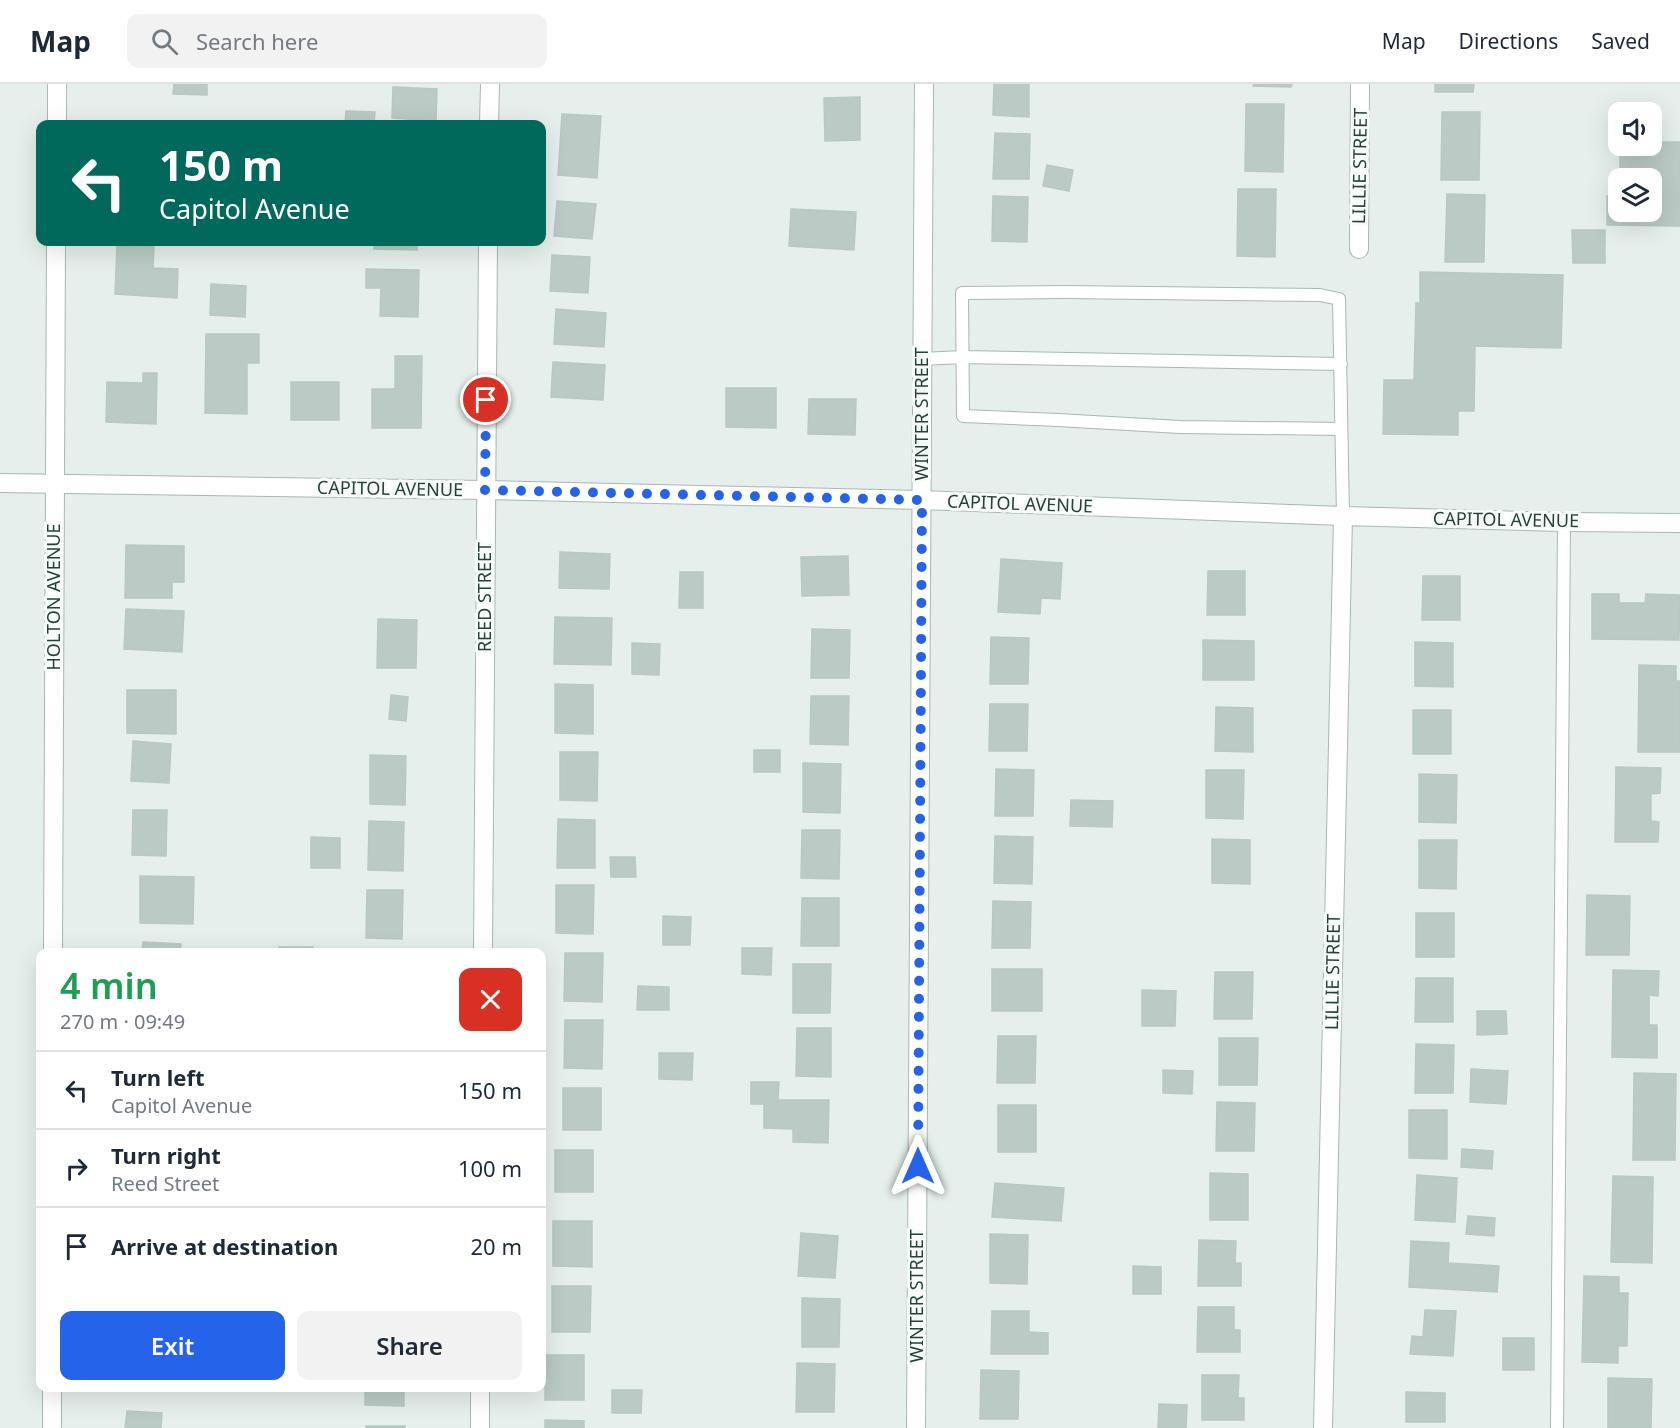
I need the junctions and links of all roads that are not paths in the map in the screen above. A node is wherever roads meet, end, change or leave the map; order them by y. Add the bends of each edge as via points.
1 (57, 84) edge
2 (489, 84) edge
3 (924, 84) edge
4 (1360, 84) edge
5 (57, 120) edge
6 (489, 120) edge
7 (56, 246) edge
8 (488, 246) edge
9 (1359, 249) dead end
10 (963, 357) junction
11 (921, 359) junction
12 (1341, 364) junction
13 (1341, 429) junction
14 (0, 483) edge
15 (55, 485) junction
16 (485, 490) junction
17 (922, 500) junction
18 (1343, 516) junction
19 (1564, 522) junction
20 (1680, 524) edge
21 (53, 948) edge
22 (483, 948) edge
23 (52, 1392) edge
24 (480, 1392) edge
25 (52, 1428) edge
26 (480, 1428) edge
27 (916, 1428) edge
28 (1323, 1428) edge
29 (1557, 1428) edge

1 - 5 street
2 - 6 street
3 - 11 street, WINTER STREET
4 - 9 street, LILLIE STREET
7 - 15 street, HOLTON AVENUE
8 - 16 street, REED STREET
10 - 11 lane
10 - 12 lane
10 - 12 lane via 962,293 1320,295 1340,299
10 - 13 lane via 963,416 1180,427
11 - 17 street, WINTER STREET
12 - 13 lane
13 - 18 lane
14 - 15 street, CAPITOL AVENUE
15 - 16 street, CAPITOL AVENUE
15 - 21 street, HOLTON AVENUE
16 - 17 street, CAPITOL AVENUE
16 - 22 street, REED STREET
17 - 18 street, CAPITOL AVENUE
17 - 27 street, WINTER STREET
18 - 19 street, CAPITOL AVENUE
18 - 28 street, LILLIE STREET
19 - 20 street, CAPITOL AVENUE
19 - 29 lane
23 - 25 street
24 - 26 street

